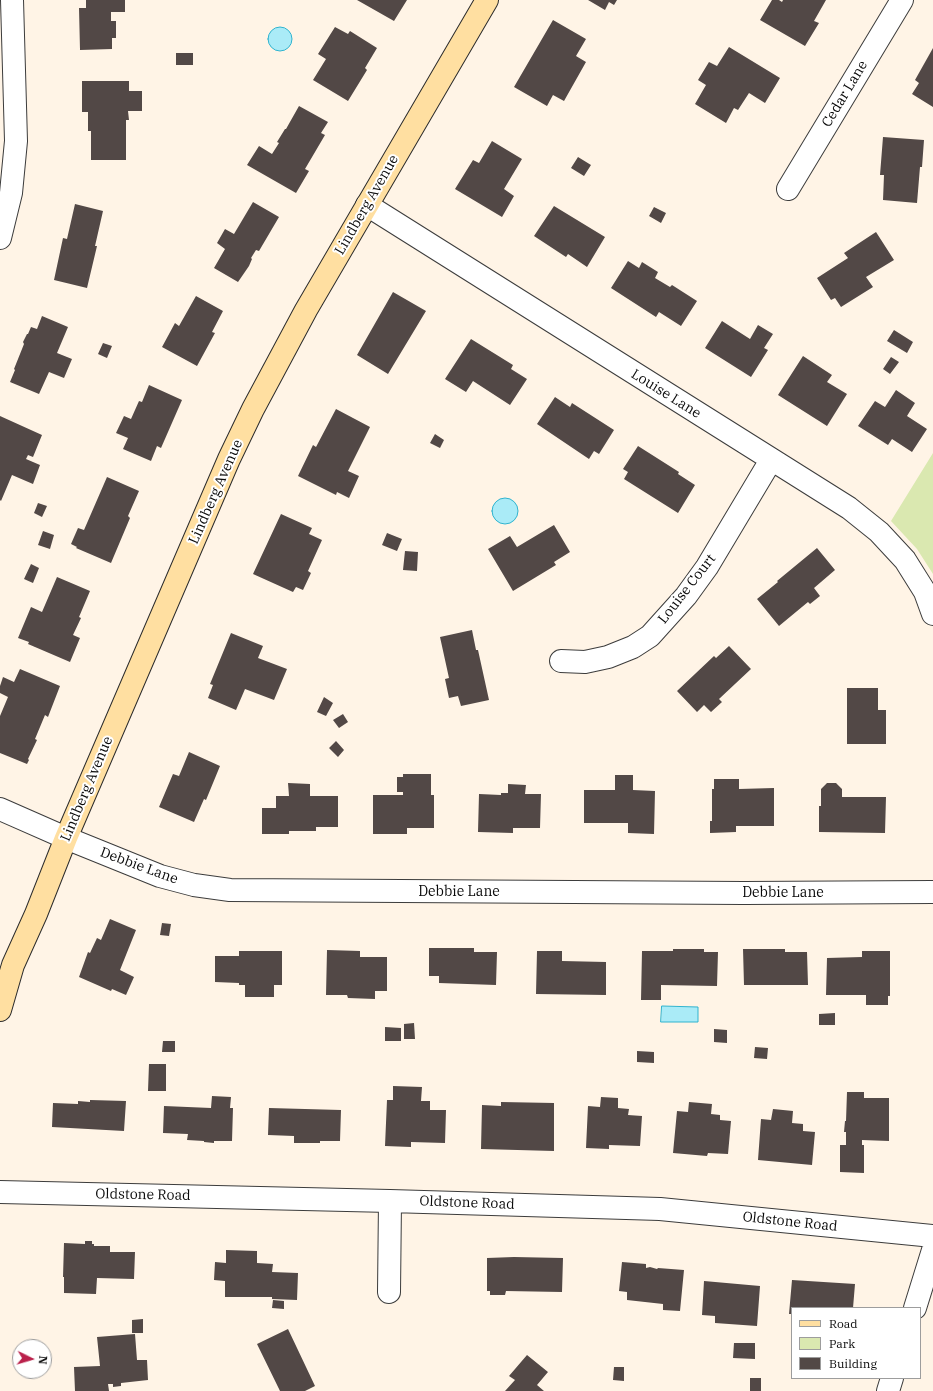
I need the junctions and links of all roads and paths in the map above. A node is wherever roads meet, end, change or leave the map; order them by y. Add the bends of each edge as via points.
1 (12, 0) edge
2 (487, 0) edge
3 (902, 0) edge
4 (788, 189) dead end
5 (367, 205) junction
6 (0, 238) edge
7 (771, 460) junction
8 (933, 614) edge
9 (561, 661) dead end
10 (0, 809) edge
11 (66, 838) junction
12 (933, 892) edge
13 (0, 1010) edge
14 (0, 1192) edge
15 (390, 1201) junction
16 (933, 1236) edge
17 (933, 1250) edge
18 (389, 1292) dead end
19 (914, 1307) edge
20 (892, 1379) edge
21 (888, 1391) edge

1 - 6 street via 16,140 11,192
2 - 5 street, Lindberg Avenue
3 - 4 street, Cedar Lane
5 - 7 street, Louise Lane
5 - 11 street, Lindberg Avenue via 306,310 229,459
7 - 8 street, Louise Lane via 848,508 879,532 905,560 925,592
7 - 9 street, Louise Court via 707,568 650,636 633,647 608,657 585,662
10 - 11 street, Debbie Lane
11 - 12 street, Debbie Lane via 160,876 194,885 230,890
11 - 13 street, Lindberg Avenue via 13,965
14 - 15 street, Oldstone Road
15 - 16 street, Oldstone Road via 660,1209
15 - 18 street
17 - 19 street
20 - 21 street

